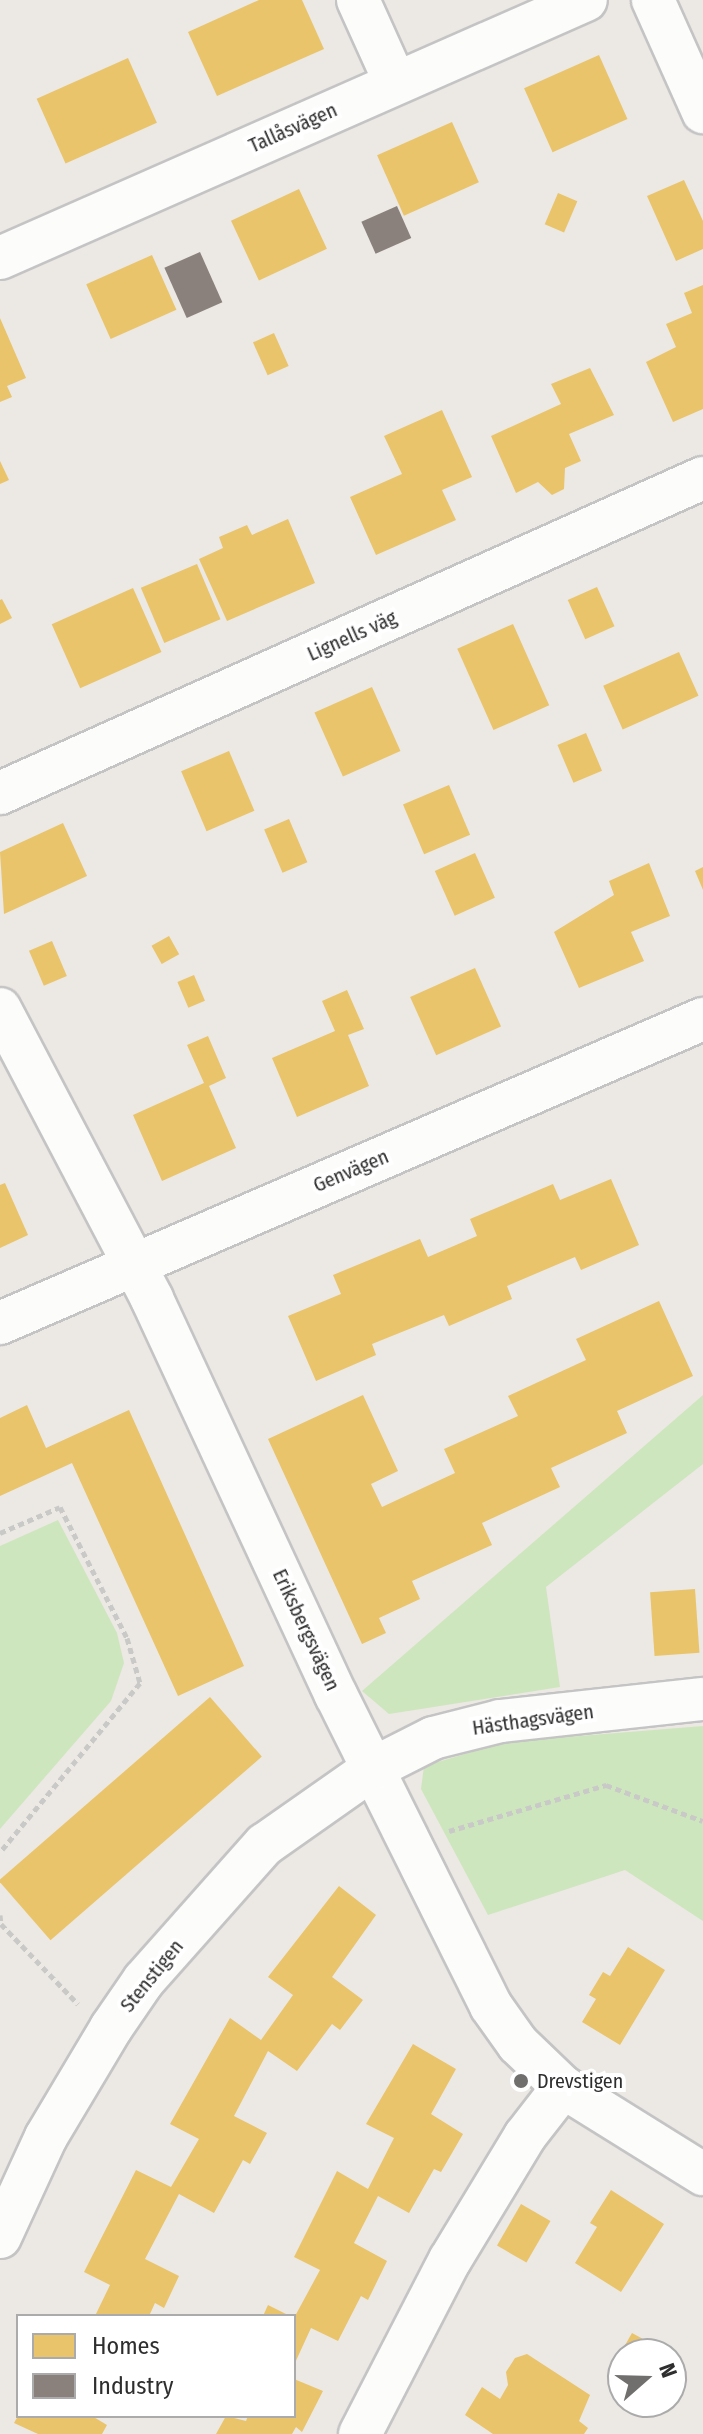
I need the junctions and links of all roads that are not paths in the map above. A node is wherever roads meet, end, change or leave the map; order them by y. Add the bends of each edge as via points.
1 (358, 0) edge
2 (586, 0) edge
3 (653, 0) edge
4 (395, 82) junction
5 (703, 112) edge
6 (0, 258) edge
7 (703, 478) edge
8 (0, 793) edge
9 (0, 1009) edge
10 (703, 1019) edge
11 (134, 1264) junction
12 (0, 1323) edge
13 (703, 1699) edge
14 (372, 1769) junction
15 (563, 2087) junction
16 (703, 2174) edge
17 (0, 2237) edge
18 (360, 2434) edge

1 - 4 street
2 - 4 street, Tallåsvägen
3 - 5 street
4 - 6 street, Tallåsvägen
7 - 8 street, Lignells väg
9 - 11 street, Eriksbergsvägen
10 - 11 street, Genvägen
11 - 12 street, Genvägen
11 - 14 street, Eriksbergsvägen
13 - 14 street, Hästhagsvägen via 500,1721 433,1738
14 - 15 street, Eriksbergsvägen via 491,2006 518,2044
14 - 17 street, Stenstigen via 264,1845 144,1980 46,2137
15 - 16 street, Eriksbergsvägen
15 - 18 street via 525,2136 450,2260

